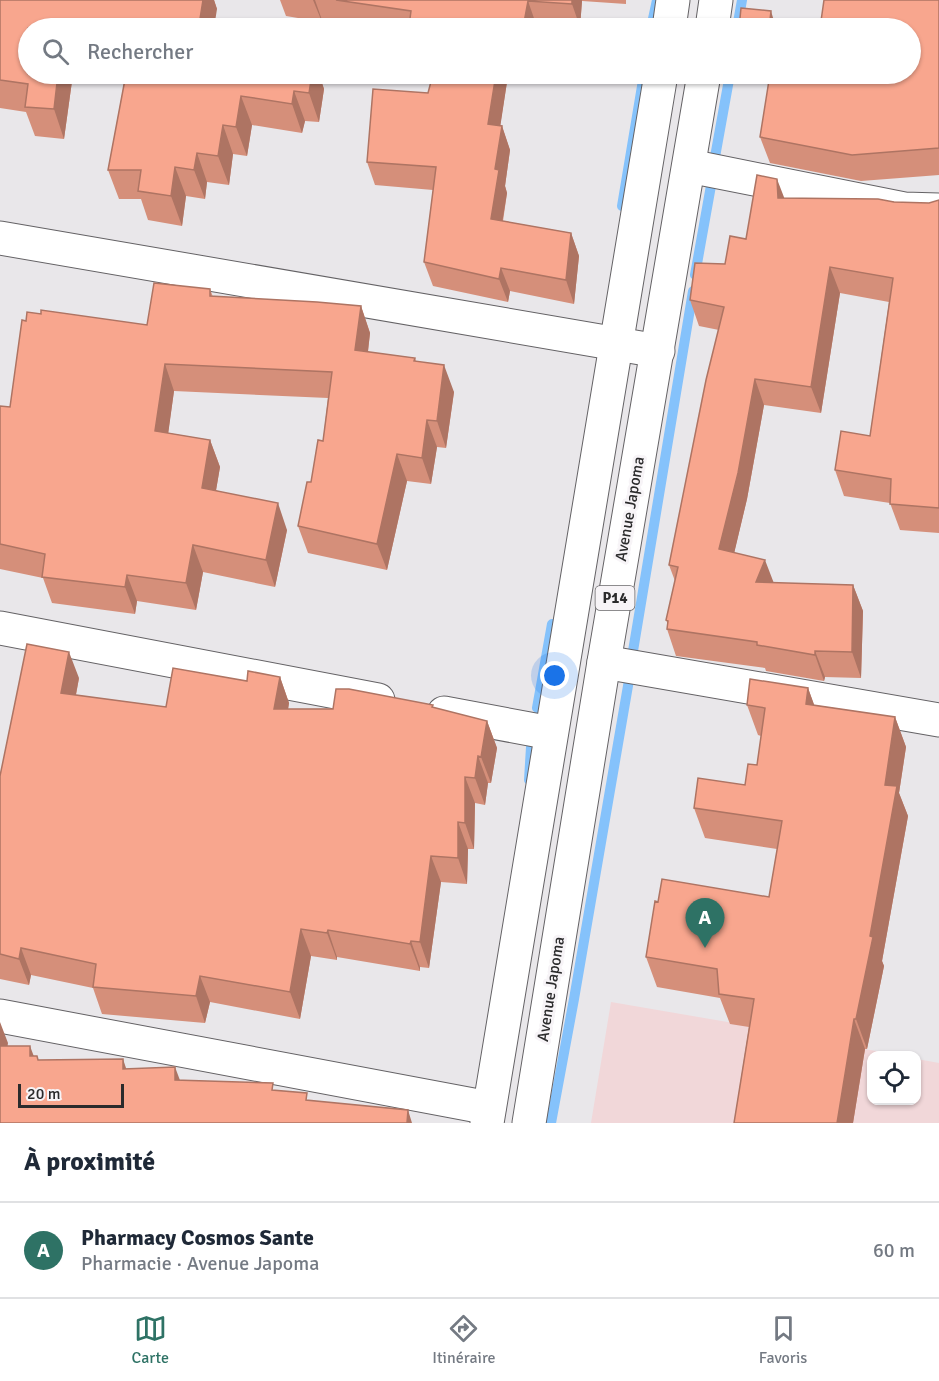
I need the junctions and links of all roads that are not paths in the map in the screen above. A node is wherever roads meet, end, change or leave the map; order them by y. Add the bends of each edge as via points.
1 (673, 0) edge
2 (716, 0) edge
3 (670, 18) edge
4 (713, 18) edge
5 (659, 84) edge
6 (702, 84) edge
7 (689, 166) junction
8 (939, 210) edge
9 (0, 238) edge
10 (615, 345) junction
11 (658, 351) junction
12 (0, 628) edge
13 (604, 662) junction
14 (939, 720) edge
15 (551, 733) junction
16 (0, 1016) edge
17 (488, 1116) edge
18 (529, 1123) edge

1 - 3 street
2 - 4 street
5 - 10 street, P14
6 - 7 street, Avenue Japoma / P14
7 - 8 street via 904,209
7 - 11 street, Avenue Japoma / P14
9 - 10 street
10 - 11 street
10 - 15 street, P14
11 - 13 street, Avenue Japoma / P14
12 - 15 street
13 - 14 street
13 - 18 street, Avenue Japoma / P14
15 - 17 street, P14
16 - 17 street

